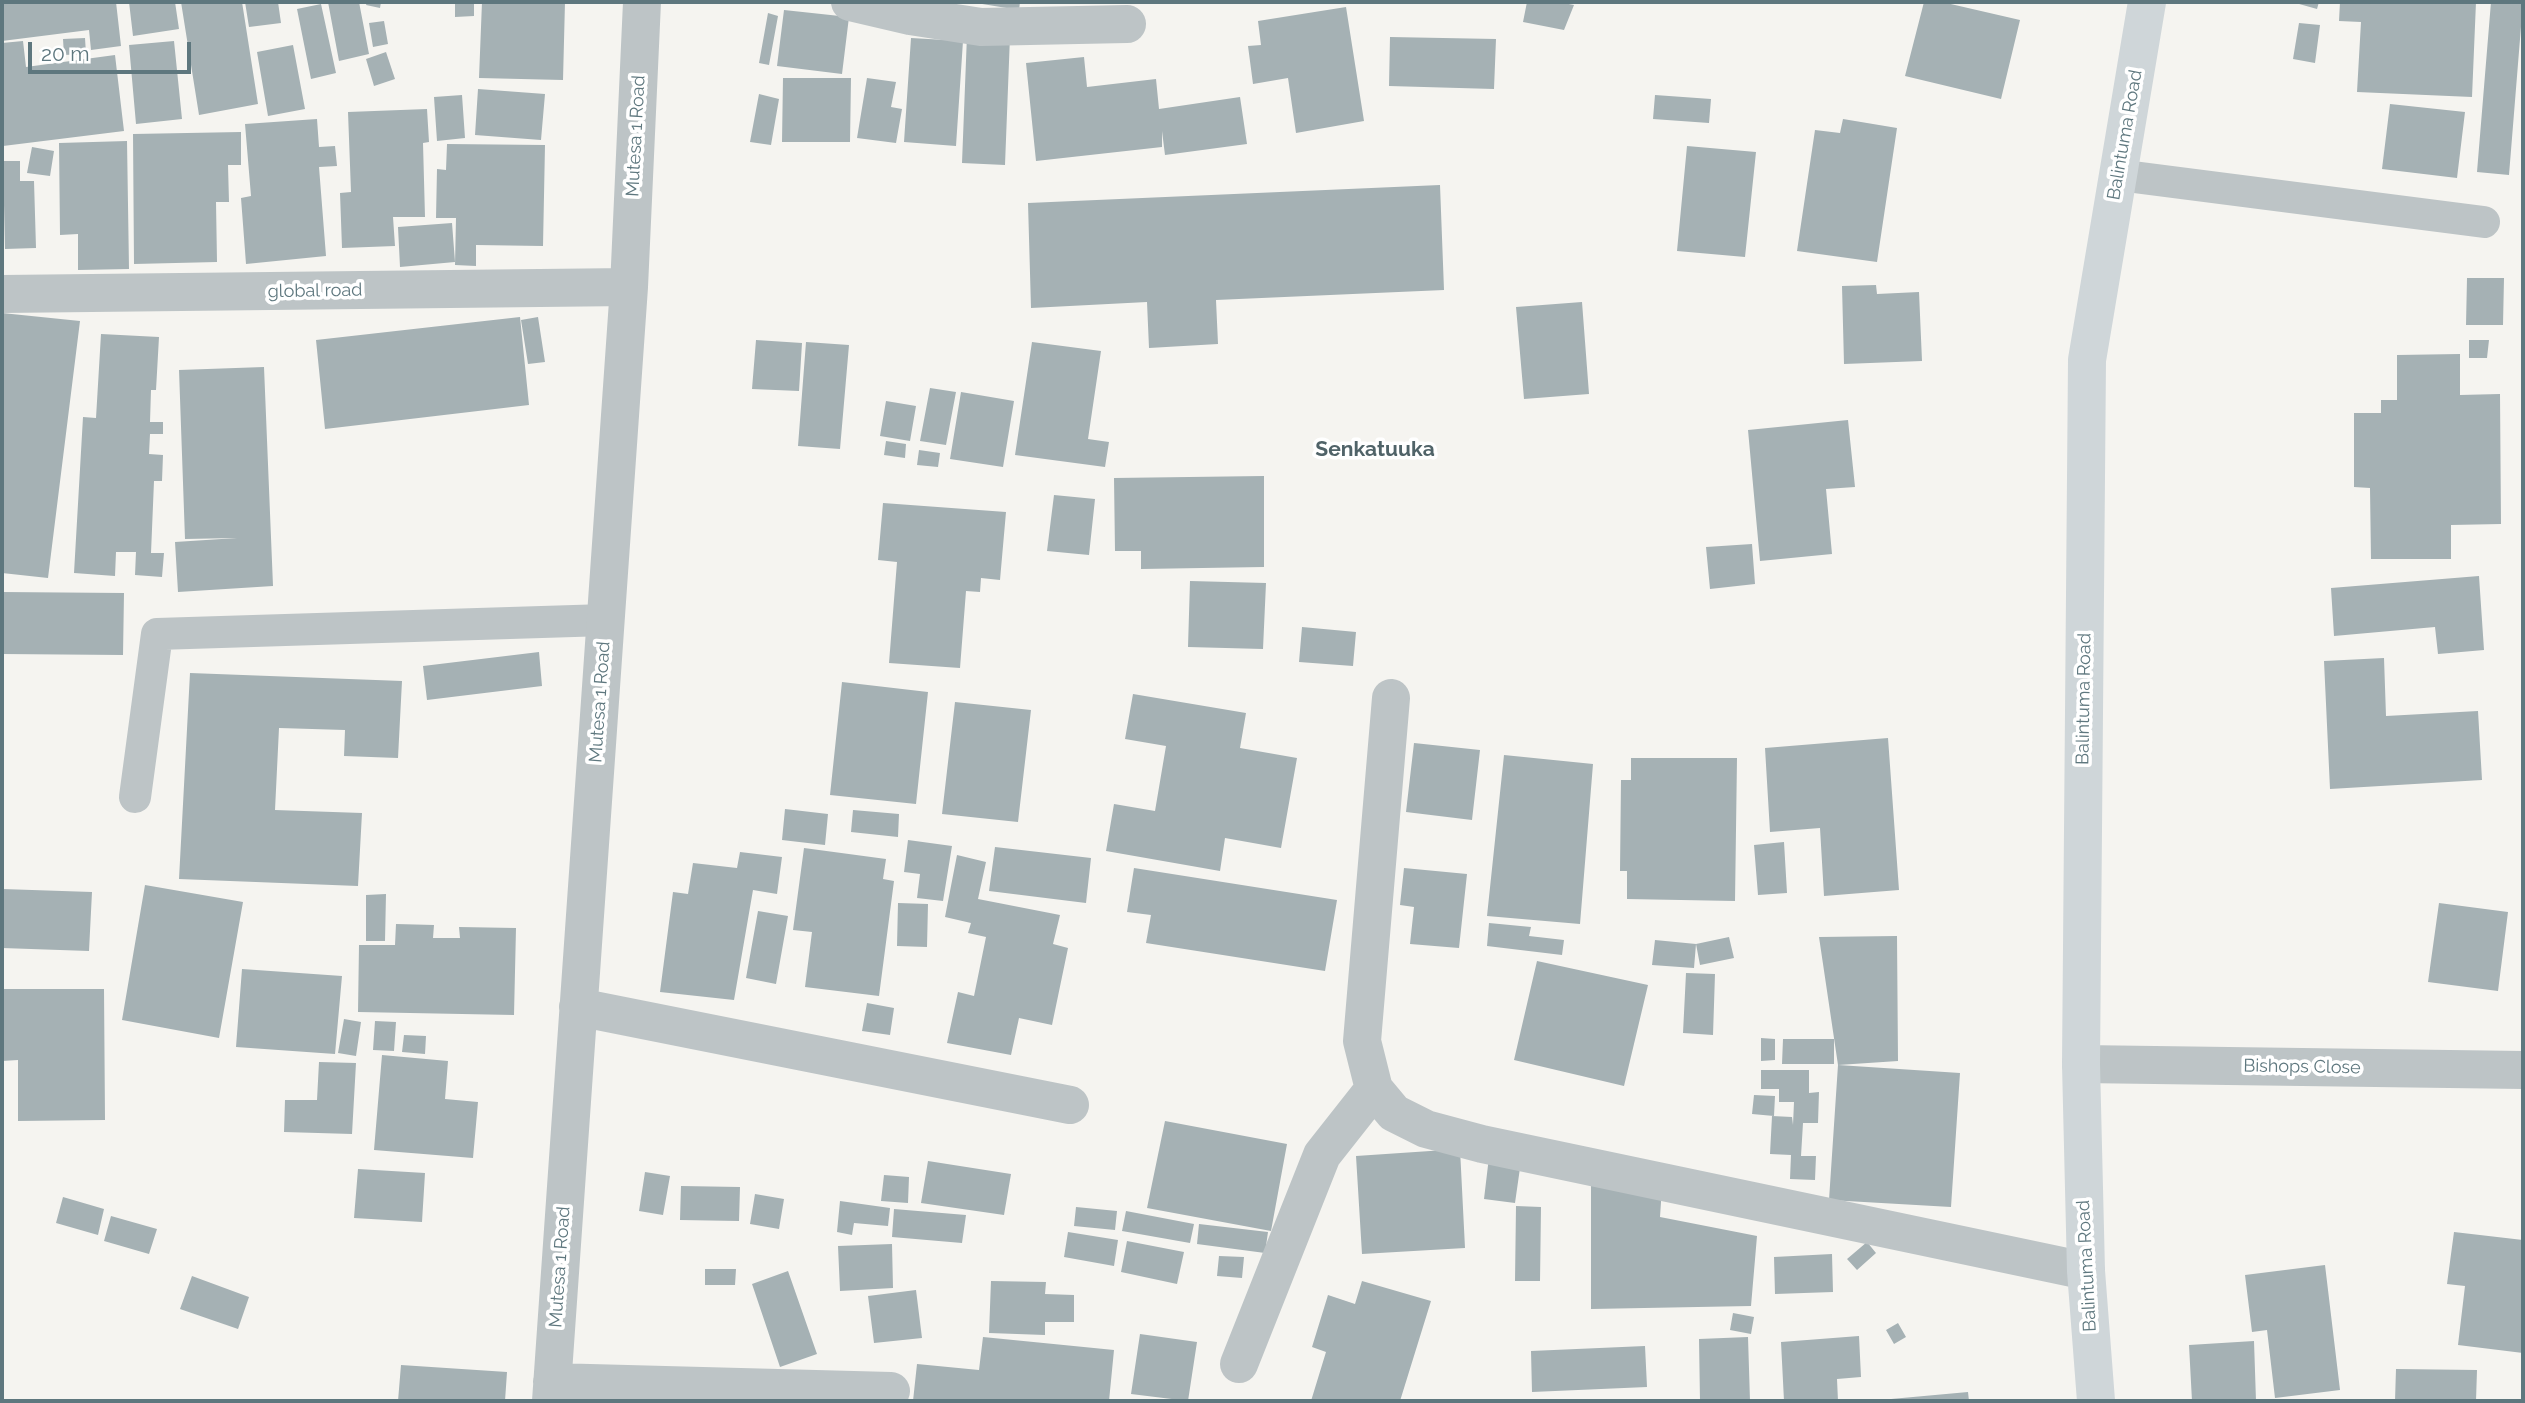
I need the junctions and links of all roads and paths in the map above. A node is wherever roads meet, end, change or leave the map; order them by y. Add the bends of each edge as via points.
1 (642, 2) edge
2 (850, 2) edge
3 (2147, 2) edge
4 (1127, 24) dead end
5 (2118, 175) junction
6 (2484, 222) dead end
7 (629, 287) junction
8 (2, 294) edge
9 (606, 620) junction
10 (1391, 698) dead end
11 (135, 797) dead end
12 (578, 1007) junction
13 (2081, 1064) junction
14 (2523, 1070) edge
15 (1374, 1089) junction
16 (1070, 1105) dead end
17 (2086, 1271) junction
18 (1239, 1364) dead end
19 (891, 1391) dead end
20 (551, 1392) edge
21 (2096, 1401) edge

1 - 7 street, Mutesa 1 Road
2 - 4 street via 981,27
3 - 5 main road, Balintuma Road
5 - 6 lane
5 - 13 main road, Balintuma Road via 2087,360
7 - 8 street, global road
7 - 9 street, Mutesa 1 Road
9 - 11 lane via 157,634
9 - 12 street, Mutesa 1 Road
10 - 15 street via 1362,1041
12 - 16 street
12 - 20 street, Mutesa 1 Road
13 - 14 street, Bishops Close
13 - 17 main road, Balintuma Road
15 - 17 street via 1394,1113 1426,1129 1482,1144
15 - 18 street via 1322,1155
17 - 21 main road, Balintuma Road
19 - 20 street

